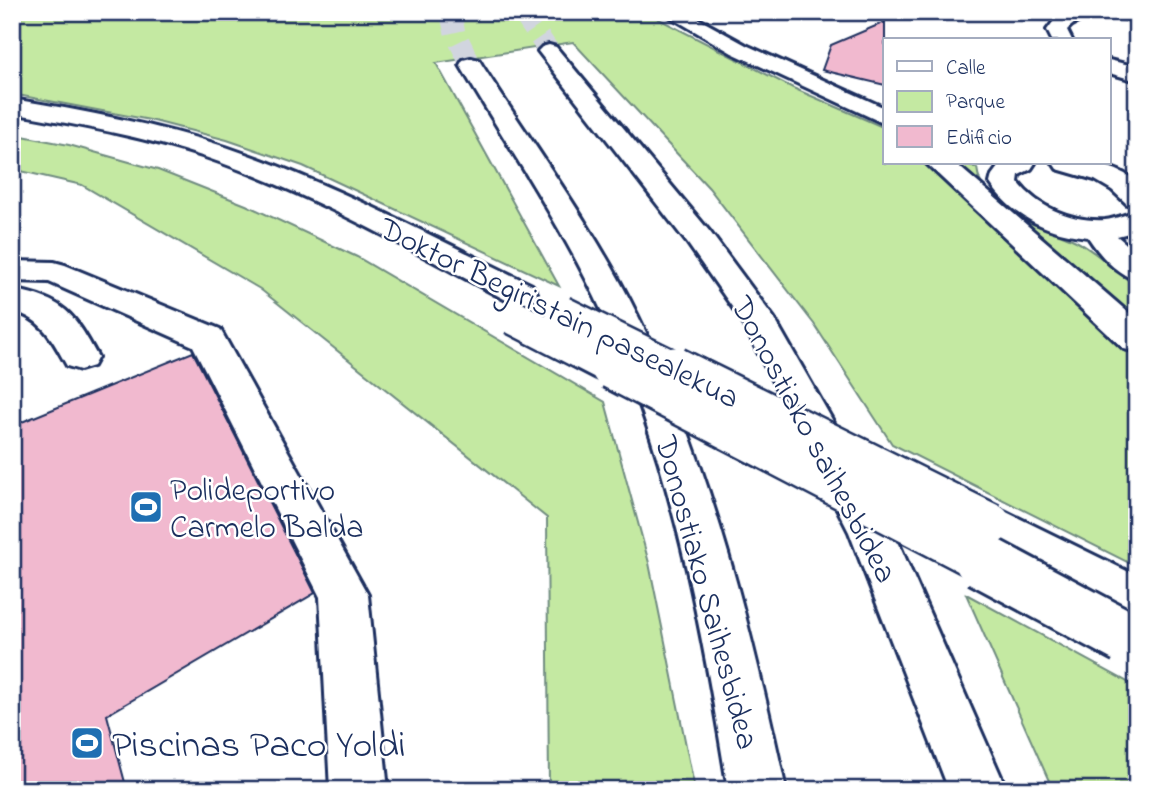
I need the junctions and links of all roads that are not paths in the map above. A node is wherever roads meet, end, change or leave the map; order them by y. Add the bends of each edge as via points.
1 (671, 12) edge
2 (1137, 14) edge
3 (1061, 38) edge
4 (549, 51) tunnel mouth
5 (471, 65) tunnel mouth
6 (1110, 66) edge
7 (1137, 74) edge
8 (12, 106) edge
9 (883, 116) edge
10 (12, 121) edge
11 (940, 164) edge
12 (1010, 164) edge
13 (1070, 164) edge
14 (1136, 201) edge
15 (1097, 229) junction
16 (1137, 270) edge
17 (12, 271) edge
18 (12, 300) edge
19 (517, 305) junction
20 (1137, 340) edge
21 (80, 357) dead end
22 (1133, 628) edge
23 (359, 790) edge
24 (757, 790) edge
25 (978, 790) edge

1 - 9 main road
2 - 3 main road via 1069,18 1057,30
4 - 25 main road, Donostiako saihesbidea via 757,318 870,528
5 - 24 main road, Donostiako Saihesbidea via 565,214 621,316 682,469 738,687
6 - 7 main road
8 - 19 main road, Doktor Begiristain pasealekua via 193,145 280,176
10 - 19 main road via 171,157 258,190
11 - 20 main road
12 - 15 main road via 1004,183 1020,203 1055,221
13 - 14 main road via 1101,173
14 - 15 main road via 1115,228
15 - 16 main road
17 - 23 main road via 54,272 207,338 344,595
18 - 21 main road via 36,304 61,322
19 - 22 main road, Doktor Begiristain pasealekua, bridge via 1025,582
19 - 22 main road, Doktor Begiristain pasealekua, bridge via 990,524

